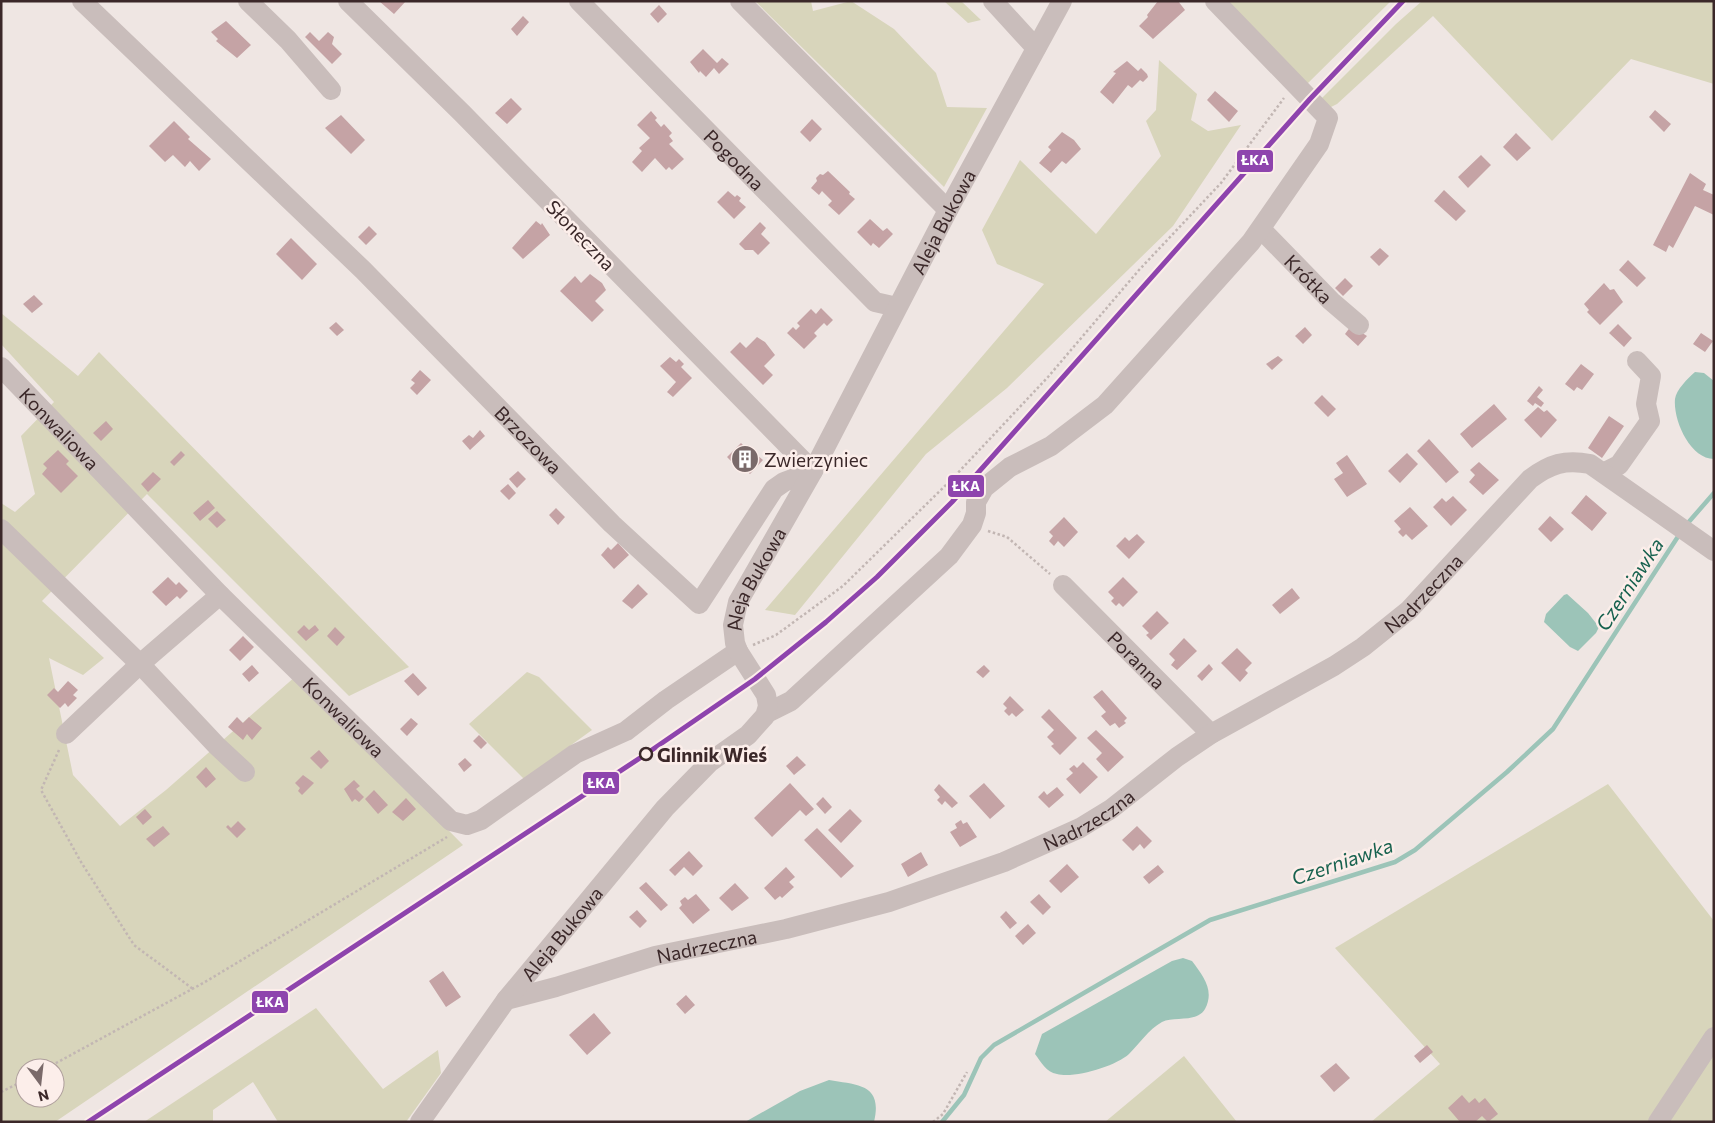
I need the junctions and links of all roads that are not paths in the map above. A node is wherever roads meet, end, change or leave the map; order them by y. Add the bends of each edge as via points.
1 (82, 1) edge
2 (248, 1) edge
3 (348, 1) edge
4 (579, 1) edge
5 (740, 1) edge
6 (993, 1) edge
7 (1062, 1) edge
8 (1215, 1) edge
9 (1036, 48) junction
10 (331, 90) dead end
11 (948, 210) junction
12 (1261, 229) junction
13 (898, 307) junction
14 (1359, 325) dead end
15 (1637, 361) dead end
16 (1, 367) edge
17 (813, 470) junction
18 (1605, 472) junction
19 (1, 529) edge
20 (1713, 550) edge
21 (1063, 585) road end
22 (220, 595) junction
23 (738, 652) junction
24 (140, 664) junction
25 (767, 713) junction
26 (66, 734) road end
27 (1211, 734) junction
28 (245, 772) dead end
29 (506, 1000) junction
30 (1714, 1037) edge
31 (420, 1122) edge
32 (1658, 1122) edge

1 - 17 street, Brzozowa via 363,270 612,524 699,604 774,489
2 - 10 street via 288,40
3 - 17 street, Słoneczna
4 - 13 street, Pogodna via 875,302
5 - 11 street
6 - 9 street
7 - 9 street, Aleja Bukowa
8 - 12 street via 1328,118 1319,144
9 - 11 street, Aleja Bukowa
11 - 13 street, Aleja Bukowa
12 - 14 street, Krótka
12 - 25 street via 1208,292 1099,410 1051,446 1010,467 984,488 976,502 972,525 949,556 791,701
13 - 17 street, Aleja Bukowa
15 - 18 street via 1651,376 1646,404 1650,420 1619,465
16 - 22 street, Konwaliowa
17 - 23 street, Aleja Bukowa via 738,602 733,625
18 - 20 street
18 - 27 street, Nadrzeczna via 1575,461 1554,464 1530,479 1409,610 1363,647
19 - 24 street
21 - 27 street, Poranna
22 - 23 street, Konwaliowa via 451,820 467,825 495,811 575,754 626,731
22 - 24 street
23 - 25 street, Aleja Bukowa via 766,695
24 - 26 street
24 - 28 street
25 - 29 street, Aleja Bukowa via 758,726 710,762 682,790
27 - 29 street, Nadrzeczna via 1095,820 1043,846 949,883 842,916 655,956
29 - 31 street, Aleja Bukowa
30 - 32 street

